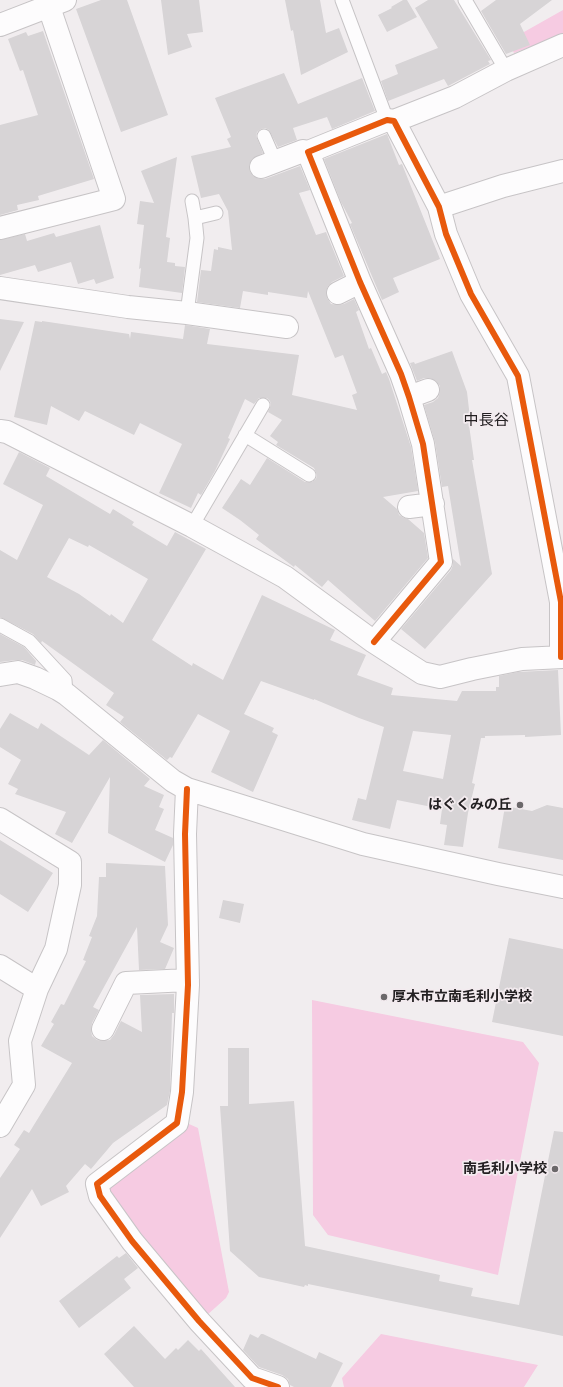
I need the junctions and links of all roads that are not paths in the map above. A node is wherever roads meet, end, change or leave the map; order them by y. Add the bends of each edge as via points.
1 (342, 0) edge
2 (465, 0) edge
3 (57, 3) edge
4 (0, 26) edge
5 (563, 45) edge
6 (506, 70) junction
7 (391, 120) junction
8 (264, 136) dead end
9 (308, 152) junction
10 (268, 164) joint
11 (563, 171) edge
12 (192, 201) dead end
13 (439, 207) junction
14 (216, 213) dead end
15 (195, 218) junction
16 (0, 228) edge
17 (360, 282) junction
18 (0, 288) edge
19 (338, 293) dead end
20 (187, 313) junction
21 (287, 327) dead end
22 (263, 405) dead end
23 (0, 431) edge
24 (245, 435) junction
25 (309, 475) dead end
26 (433, 504) junction
27 (409, 507) dead end
28 (192, 526) junction
29 (0, 625) edge
30 (374, 642) junction
31 (562, 657) edge
32 (0, 675) edge
33 (66, 694) junction
34 (187, 789) junction
35 (0, 819) edge
36 (563, 888) edge
37 (0, 966) edge
38 (188, 980) junction
39 (37, 989) junction
40 (103, 1029) dead end
41 (0, 1126) edge
42 (278, 1387) edge

1 - 7 lane
2 - 6 lane
3 - 4 street
3 - 16 street via 114,199
5 - 6 street
6 - 7 street via 455,97
7 - 9 street
7 - 13 street
8 - 10 lane
9 - 10 street via 303,151
9 - 17 street
11 - 13 street via 503,186
12 - 15 lane
13 - 31 street via 446,234 471,294 518,376 562,602
14 - 15 lane
15 - 20 lane via 197,238
17 - 19 street
17 - 26 street via 401,374 418,394
18 - 20 street
20 - 21 street via 266,316
22 - 24 lane
23 - 28 street via 7,432
24 - 25 lane
24 - 28 lane
26 - 27 street
26 - 30 street via 441,562
28 - 30 street via 285,578
29 - 33 lane via 29,641 65,680
30 - 31 street via 422,673 440,677 522,660
32 - 33 street via 18,672
33 - 34 street
34 - 36 street via 363,844
34 - 38 street via 185,834
35 - 39 street via 70,862 70,885 56,948
37 - 39 street
38 - 40 street via 126,983
38 - 42 street via 182,1092 177,1123 97,1184 100,1196 132,1241 199,1321 252,1378
39 - 41 street via 20,1042 24,1085

